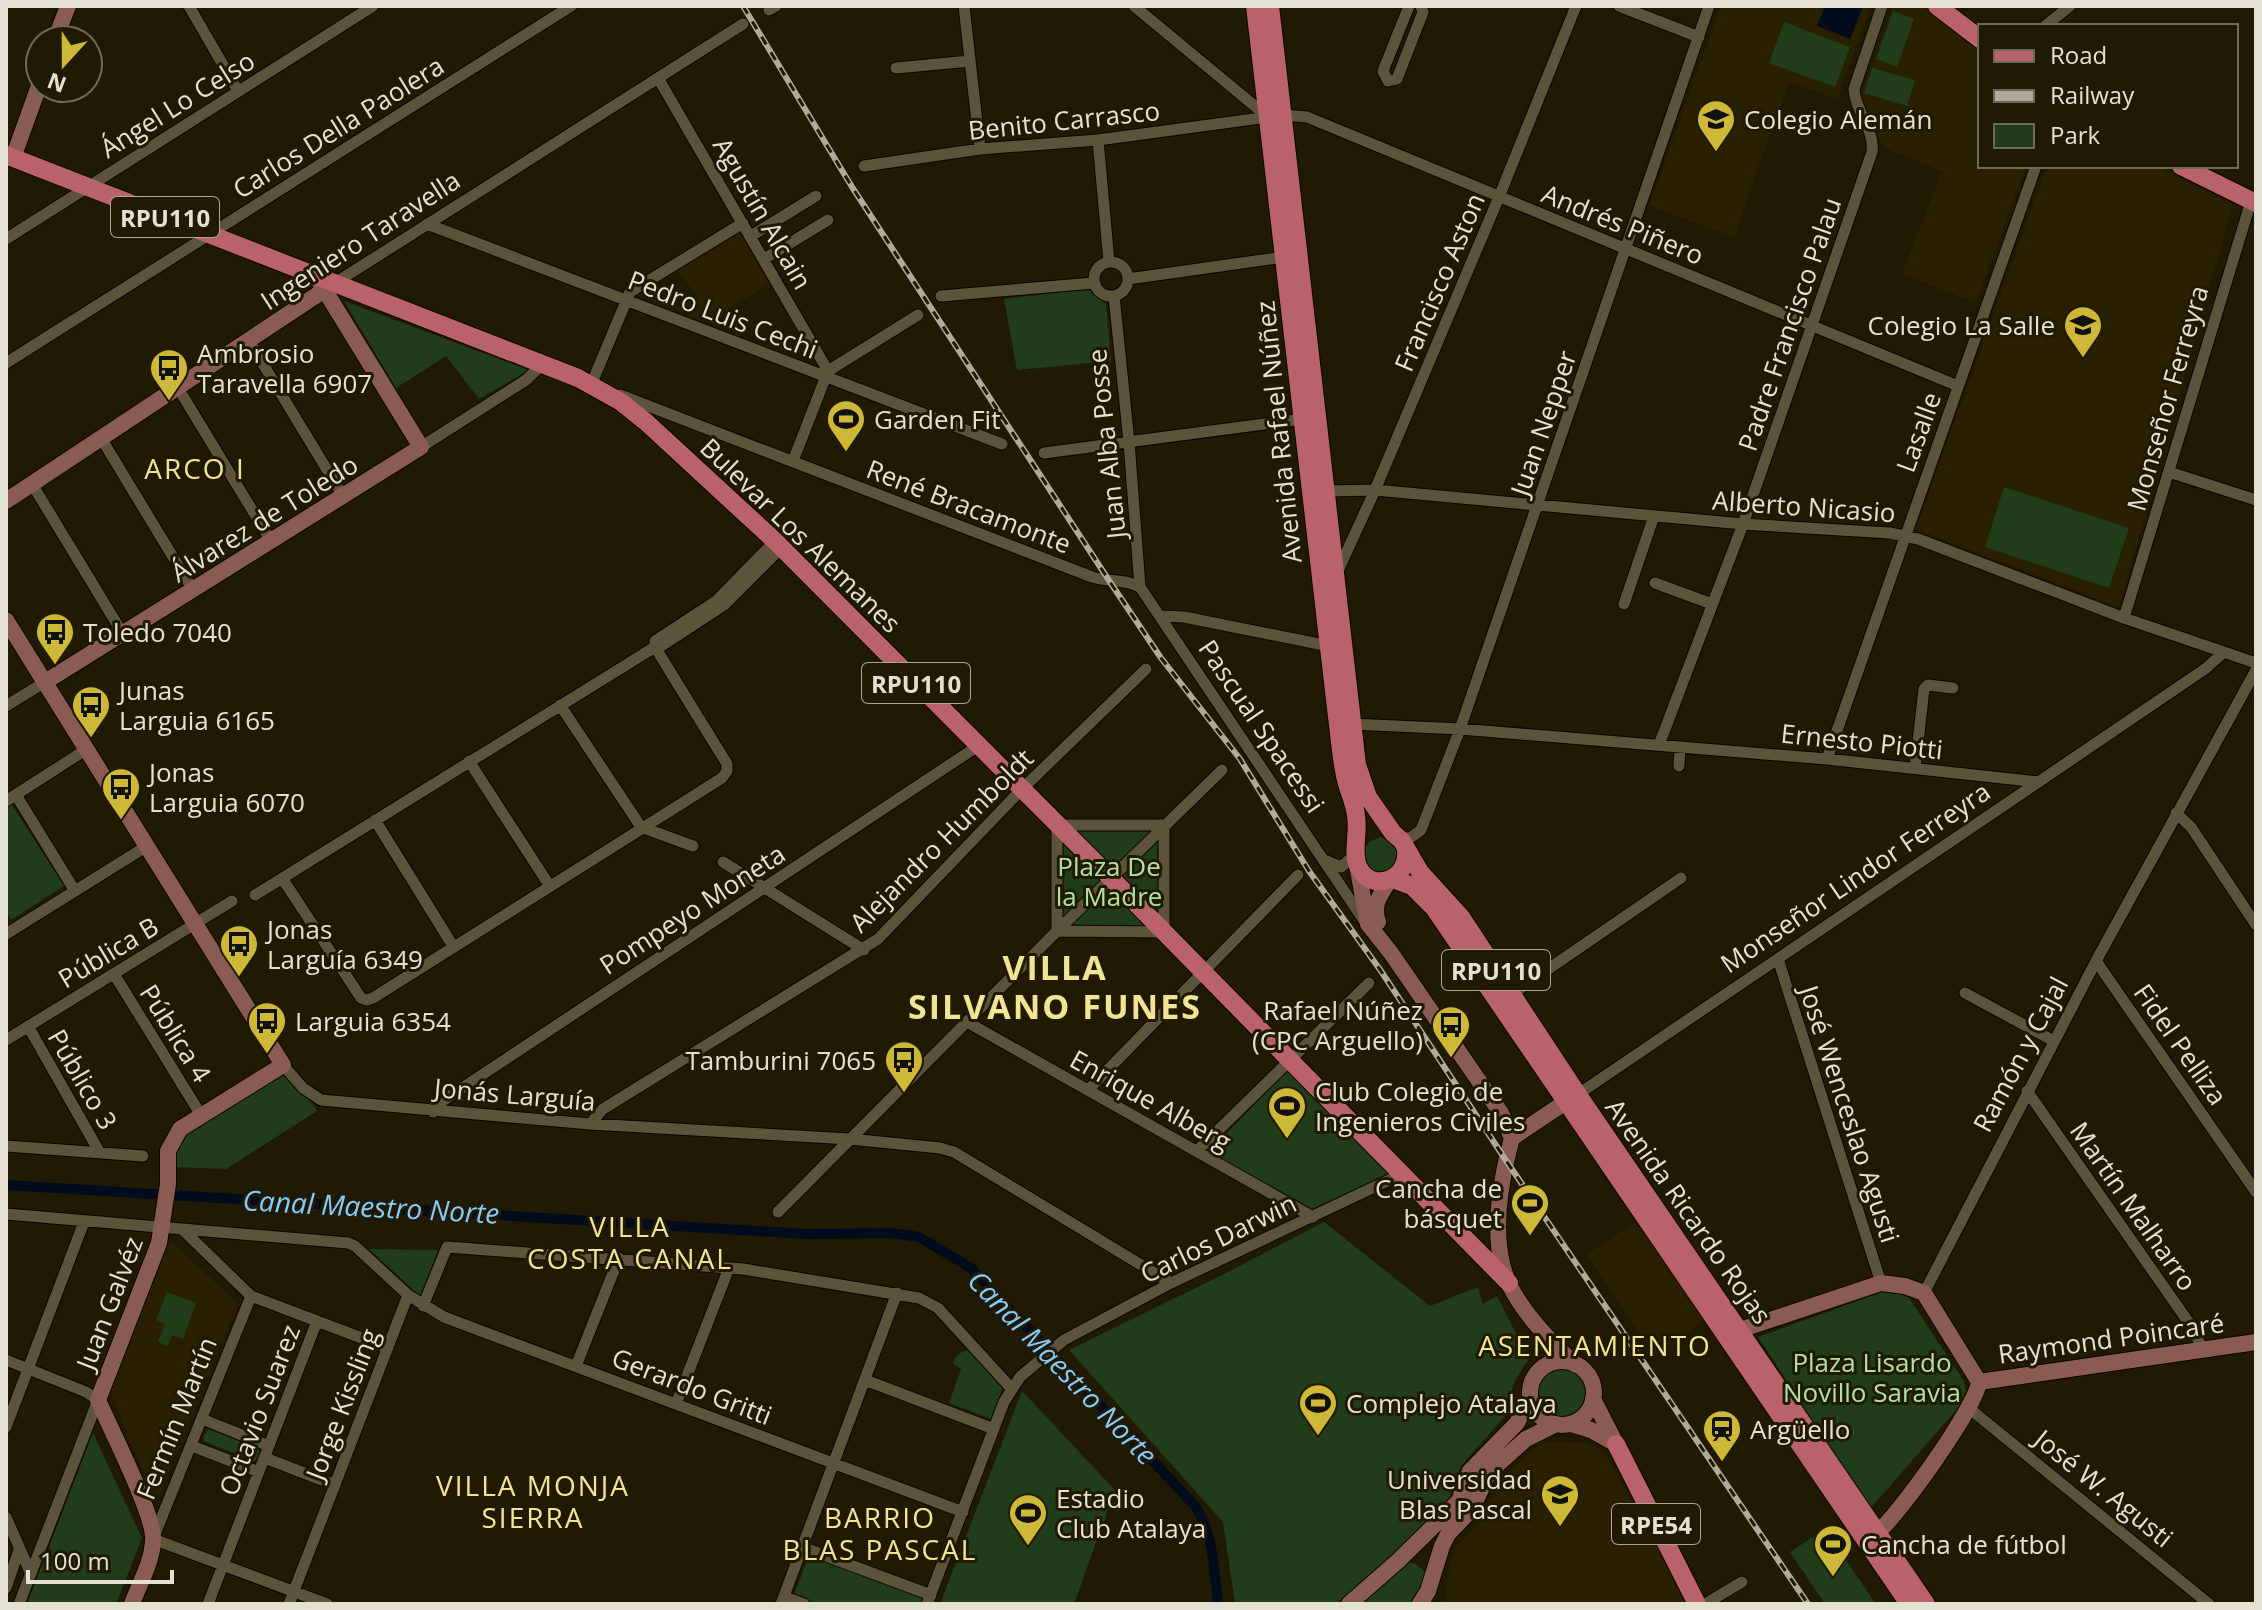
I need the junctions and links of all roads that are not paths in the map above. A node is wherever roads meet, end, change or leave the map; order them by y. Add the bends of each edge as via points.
1 (189, 6) edge
2 (373, 6) edge
3 (571, 6) edge
4 (964, 6) edge
5 (1134, 6) edge
6 (1255, 6) edge
7 (1270, 6) edge
8 (1409, 6) edge
9 (1421, 6) edge
10 (1576, 6) edge
11 (1619, 6) edge
12 (1709, 6) edge
13 (1882, 6) edge
14 (2070, 6) edge
15 (1943, 7) edge
16 (743, 24) dead end
17 (2048, 24) edge
18 (1978, 25) edge
19 (1699, 37) junction
20 (1978, 37) edge
21 (970, 61) junction
22 (896, 68) dead end
23 (658, 78) junction
24 (238, 91) junction
25 (31, 104) edge
26 (1276, 116) junction
27 (1098, 140) junction
28 (980, 149) junction
29 (10, 157) edge
30 (864, 166) dead end
31 (2035, 168) edge
32 (2186, 168) edge
33 (2205, 168) edge
34 (87, 187) junction
35 (816, 196) dead end
36 (1499, 197) junction
37 (2254, 197) edge
38 (828, 220) dead end
39 (743, 223) junction
40 (427, 224) junction
41 (209, 235) junction
42 (751, 236) junction
43 (6, 239) edge
44 (1626, 250) junction
45 (1284, 257) junction
46 (764, 259) junction
47 (1109, 262) junction
48 (1128, 279) junction
49 (325, 283) junction
50 (1094, 283) junction
51 (941, 296) dead end
52 (1114, 296) junction
53 (625, 299) junction
54 (918, 315) dead end
55 (1812, 325) junction
56 (249, 341) junction
57 (6, 363) edge
58 (543, 364) junction
59 (827, 374) junction
60 (591, 385) junction
61 (1958, 386) junction
62 (178, 388) junction
63 (1303, 419) junction
64 (101, 438) junction
65 (1129, 442) junction
66 (1002, 444) dead end
67 (421, 447) junction
68 (1044, 453) dead end
69 (793, 461) junction
70 (2169, 472) junction
71 (32, 484) junction
72 (1375, 490) junction
73 (1327, 491) junction
74 (343, 496) junction
75 (2256, 500) edge
76 (6, 501) edge
77 (1538, 505) junction
78 (1330, 512) junction
79 (1654, 516) junction
80 (1743, 524) junction
81 (1904, 536) junction
82 (271, 541) junction
83 (778, 544) junction
84 (1337, 573) junction
85 (1655, 583) dead end
86 (1140, 587) junction
87 (193, 590) junction
88 (1624, 604) dead end
89 (1712, 604) junction
90 (1161, 616) junction
91 (2124, 618) junction
92 (6, 620) edge
93 (123, 634) junction
94 (1329, 646) junction
95 (655, 647) junction
96 (2223, 653) junction
97 (2256, 663) edge
98 (1146, 669) dead end
99 (2256, 670) edge
100 (45, 682) junction
101 (1953, 688) dead end
102 (560, 705) junction
103 (6, 706) edge
104 (1352, 724) junction
105 (1460, 729) junction
106 (1659, 745) junction
107 (978, 746) junction
108 (1680, 747) junction
109 (87, 749) junction
110 (1827, 759) junction
111 (469, 761) junction
112 (1679, 766) dead end
113 (1915, 768) junction
114 (1222, 770) dead end
115 (2039, 782) junction
116 (1021, 790) junction
117 (11, 798) edge
118 (2176, 813) junction
119 (375, 820) junction
120 (1057, 825) junction
121 (1164, 825) junction
122 (641, 827) junction
123 (1400, 841) junction
124 (147, 846) junction
125 (693, 846) dead end
126 (1357, 856) junction
127 (1326, 861) junction
128 (723, 862) dead end
129 (1298, 875) dead end
130 (282, 878) junction
131 (1111, 878) junction
132 (1681, 878) dead end
133 (1391, 880) junction
134 (549, 885) junction
135 (764, 888) junction
136 (75, 891) junction
137 (255, 895) dead end
138 (232, 901) dead end
139 (196, 924) junction
140 (2256, 925) edge
141 (8, 929) edge
142 (1371, 930) junction
143 (1057, 931) junction
144 (1164, 932) junction
145 (453, 946) junction
146 (864, 950) junction
147 (1391, 953) junction
148 (1778, 959) junction
149 (2096, 961) junction
150 (1202, 973) junction
151 (114, 974) junction
152 (1369, 983) dead end
153 (1965, 993) dead end
154 (1512, 994) junction
155 (967, 1022) junction
156 (28, 1026) junction
157 (6, 1040) edge
158 (2054, 1041) junction
159 (1289, 1059) junction
160 (283, 1065) junction
161 (1089, 1089) junction
162 (2027, 1091) junction
163 (1572, 1098) junction
164 (433, 1112) junction
165 (1501, 1113) junction
166 (201, 1115) junction
167 (590, 1124) junction
168 (1532, 1124) junction
169 (1512, 1138) junction
170 (850, 1139) junction
171 (6, 1146) edge
172 (1197, 1151) junction
173 (100, 1153) junction
174 (143, 1156) dead end
175 (1402, 1174) junction
176 (2256, 1192) edge
177 (778, 1212) dead end
178 (6, 1214) edge
179 (1313, 1217) junction
180 (84, 1222) junction
181 (163, 1228) junction
182 (183, 1230) junction
183 (1499, 1238) junction
184 (1471, 1245) junction
185 (619, 1258) junction
186 (729, 1268) junction
187 (1171, 1283) junction
188 (1509, 1283) junction
189 (1881, 1283) junction
190 (897, 1293) junction
191 (1696, 1293) junction
192 (1924, 1293) junction
193 (408, 1295) junction
194 (251, 1296) junction
195 (423, 1306) junction
196 (317, 1321) junction
197 (1537, 1326) junction
198 (1740, 1330) junction
199 (2256, 1342) edge
200 (388, 1348) junction
201 (2202, 1349) junction
202 (6, 1360) edge
203 (1576, 1365) junction
204 (576, 1366) junction
205 (28, 1368) junction
206 (1539, 1371) junction
207 (865, 1380) junction
208 (1979, 1382) junction
209 (1011, 1388) junction
210 (1530, 1397) junction
211 (1593, 1399) junction
212 (98, 1400) junction
213 (676, 1404) junction
214 (1970, 1409) junction
215 (202, 1419) junction
216 (1563, 1424) junction
217 (6, 1427) edge
218 (994, 1429) junction
219 (1616, 1444) junction
220 (192, 1446) junction
221 (269, 1446) junction
222 (265, 1458) junction
223 (834, 1463) junction
224 (259, 1472) junction
225 (335, 1485) junction
226 (963, 1512) junction
227 (6, 1517) edge
228 (1871, 1536) junction
229 (153, 1539) junction
230 (802, 1547) junction
231 (19, 1550) junction
232 (1398, 1561) junction
233 (223, 1564) junction
234 (31, 1574) junction
235 (1430, 1579) junction
236 (1742, 1582) dead end
237 (6, 1588) edge
238 (294, 1591) junction
239 (782, 1600) edge
240 (929, 1600) edge
241 (1351, 1603) edge
242 (19, 1604) edge
243 (132, 1604) edge
244 (208, 1604) edge
245 (289, 1604) edge
246 (327, 1604) edge
247 (804, 1604) edge
248 (1420, 1604) edge
249 (1697, 1604) edge
250 (1705, 1604) edge
251 (1909, 1604) edge
252 (1926, 1604) edge
253 (2209, 1604) edge

1 - 24 street
2 - 24 street, Ángel Lo Celso
3 - 41 street, Carlos Della Paolera
4 - 21 street
5 - 26 street
6 - 26 main road via 1263,80 1270,84
7 - 26 main road, Avenida Rafael Núñez
8 - 9 street via 1383,71 1388,81 1397,79
10 - 36 street, Francisco Aston
11 - 19 street
12 - 19 street, Juan Nepper
13 - 55 street, Padre Francisco Palau via 1854,89 1872,152
14 - 17 street
15 - 18 main road
15 - 20 main road
16 - 23 street, Ingeniero Taravella
19 - 44 street, Juan Nepper
21 - 22 street
21 - 28 street
23 - 39 street, Agustín Alcain
23 - 40 street, Ingeniero Taravella
24 - 34 street, Ángel Lo Celso
25 - 29 main road
26 - 27 street, Benito Carrasco
26 - 36 street, Andrés Piñero via 1307,117
26 - 45 main road, Avenida Rafael Núñez
26 - 73 main road, Avenida Rafael Núñez via 1287,151
27 - 28 street, Benito Carrasco
27 - 47 street
28 - 30 street, Benito Carrasco
29 - 34 main road, Bulevar Los Alemanes / RPU110
31 - 61 street, Lasalle
32 - 37 main road
33 - 37 main road
34 - 41 main road, Bulevar Los Alemanes / RPU110
34 - 43 street, Ángel Lo Celso
35 - 42 street
36 - 44 street, Andrés Piñero
36 - 72 street, Francisco Aston
37 - 70 street, Monseñor Ferreyra
38 - 46 street
39 - 42 street, Agustín Alcain
39 - 53 street
40 - 49 street, Ingeniero Taravella
40 - 53 street, Pedro Luis Cechi
41 - 49 main road, Bulevar Los Alemanes / RPU110
41 - 57 street, Carlos Della Paolera
42 - 46 street, Agustín Alcain
44 - 55 street, Andrés Piñero
44 - 77 street, Juan Nepper
45 - 48 street
45 - 63 main road, Avenida Rafael Núñez
46 - 59 street, Agustín Alcain
47 - 48 street via 1122,266
47 - 50 street via 1098,267
48 - 52 street
49 - 56 main road, Ingeniero Taravella
49 - 58 main road, Bulevar Los Alemanes / RPU110
49 - 67 main road
50 - 51 street
50 - 52 street via 1101,293
52 - 65 street, Juan Alba Posse
53 - 59 street, Pedro Luis Cechi
53 - 60 street
54 - 59 street
55 - 61 street, Andrés Piñero
55 - 80 street, Padre Francisco Palau
56 - 62 main road, Ingeniero Taravella
56 - 74 street
58 - 60 main road, Bulevar Los Alemanes / RPU110
58 - 67 street, Álvarez de Toledo
59 - 66 street, Pedro Luis Cechi
59 - 69 street
60 - 69 street, René Bracamonte
60 - 83 main road, Bulevar Los Alemanes / RPU110 via 646,422
61 - 81 street, Lasalle
62 - 64 main road, Ingeniero Taravella
62 - 82 street
63 - 65 street
63 - 78 main road via 1316,429
63 - 94 main road, Avenida Rafael Núñez
64 - 71 main road, Ingeniero Taravella
64 - 87 street
65 - 68 street
65 - 86 street, Juan Alba Posse
67 - 74 main road, Álvarez de Toledo
69 - 86 street, René Bracamonte via 1092,577
70 - 75 street
70 - 91 street, Monseñor Ferreyra
71 - 76 main road, Ingeniero Taravella
71 - 93 street
72 - 73 street, Alberto Nicasio
72 - 77 street, Alberto Nicasio
72 - 84 street, Francisco Aston
73 - 78 main road, Avenida Rafael Núñez
74 - 82 main road, Álvarez de Toledo
77 - 79 street, Alberto Nicasio
77 - 105 street, Juan Nepper
78 - 84 main road, Avenida Rafael Núñez
79 - 80 street, Alberto Nicasio
79 - 88 street
80 - 81 street, Alberto Nicasio
80 - 89 street, Padre Francisco Palau
81 - 91 street, Alberto Nicasio
81 - 110 street, Lasalle
82 - 87 main road, Álvarez de Toledo
83 - 95 street via 716,601 655,641
83 - 107 main road, Bulevar Los Alemanes / RPU110
84 - 104 main road, Avenida Rafael Núñez
85 - 89 street
86 - 90 street
87 - 93 main road, Álvarez de Toledo
89 - 106 street, Padre Francisco Palau
90 - 94 street
90 - 127 street, Pascual Spacessi
91 - 96 street, Alberto Nicasio
92 - 100 main road, Jonás Larguía
93 - 100 main road, Álvarez de Toledo
94 - 126 main road, Avenida Rafael Núñez via 1344,769 1357,818
95 - 102 street
95 - 122 street via 727,771
96 - 97 street, Alberto Nicasio
96 - 115 street, Monseñor Lindor Ferreyra
98 - 116 street, Alejandro Humboldt
99 - 118 street, Ramón y Cajal
100 - 103 street, Álvarez de Toledo
100 - 109 main road, Jonás Larguía
101 - 113 street via 1924,689
102 - 111 street
102 - 122 street
104 - 105 street
104 - 123 main road, Avenida Rafael Núñez via 1362,787
105 - 106 street
105 - 123 street, Juan Nepper via 1421,830
106 - 108 street, Ernesto Piotti
107 - 116 main road, Bulevar Los Alemanes / RPU110
107 - 135 street, Pompeyo Moneta
108 - 110 street, Ernesto Piotti
108 - 112 street
109 - 117 street
109 - 124 main road, Jonás Larguía
110 - 113 street, Ernesto Piotti
111 - 119 street
111 - 134 street
113 - 115 street, Ernesto Piotti
114 - 121 street
115 - 148 street, Monseñor Lindor Ferreyra
116 - 120 main road, Bulevar Los Alemanes / RPU110
116 - 146 street, Alejandro Humboldt
117 - 136 street
118 - 140 street via 2191,827
118 - 149 street, Ramón y Cajal
119 - 130 street
119 - 145 street
120 - 121 street
120 - 131 main road, Bulevar Los Alemanes / RPU110
120 - 143 street
121 - 131 street
121 - 144 street
122 - 125 street
122 - 134 street
123 - 126 main road via 1384,831 1370,833
123 - 133 main road, Avenida Rafael Núñez / RPU110 via 1404,867
123 - 154 main road, Avenida Ricardo Rojas / RPU110 via 1461,917
124 - 136 street
124 - 139 main road, Jonás Larguía
126 - 127 street via 1343,867
126 - 133 main road, RPU110 via 1363,874
126 - 142 main road, Avenida Rafael Núñez / RPU110
127 - 142 street, Pascual Spacessi
128 - 135 street
129 - 150 street
130 - 137 street
130 - 145 street via 361,998 373,998
131 - 143 street
131 - 144 main road, Bulevar Los Alemanes / RPU110
132 - 154 street
133 - 147 main road, Avenida Rafael Núñez / RPU110 via 1375,907
133 - 163 main road, Avenida Ricardo Rojas / RPU110 via 1412,886 1434,908
134 - 145 street
135 - 146 street
135 - 164 street, Pompeyo Moneta
136 - 141 street
138 - 139 street, Pública B
139 - 151 street, Pública B
139 - 160 main road, Jonás Larguía
142 - 147 main road, Avenida Rafael Núñez / RPU110
143 - 144 street
143 - 155 street
144 - 150 main road, Bulevar Los Alemanes / RPU110
146 - 167 street, Alejandro Humboldt via 603,1109
147 - 165 main road, Avenida Rafael Núñez / RPU110
148 - 163 street, Monseñor Lindor Ferreyra
148 - 189 street, José Wenceslao Agusti
149 - 158 street, Ramón y Cajal
149 - 176 street, Fidel Pelliza
150 - 159 main road, Bulevar Los Alemanes / RPU110
150 - 161 street
151 - 156 street, Pública B
151 - 166 street, Pública 4
152 - 159 street
153 - 158 street
154 - 163 main road, Avenida Ricardo Rojas / RPU110
155 - 161 street, Enrique Alberg
155 - 170 street
156 - 157 street, Pública B
156 - 173 street, Público 3
158 - 162 street, Ramón y Cajal
159 - 172 street
159 - 175 main road, Bulevar Los Alemanes / RPU110
160 - 164 street, Jonás Larguía via 321,1100
160 - 166 main road, Juan Galvéz
161 - 172 street, Enrique Alberg
162 - 192 street, Ramón y Cajal
162 - 201 street, Martín Malharro via 2194,1330
163 - 168 main road, Monseñor Lindor Ferreyra
163 - 191 main road, Avenida Ricardo Rojas / RPU110
163 - 198 main road, Avenida Ricardo Rojas / RPU110
164 - 167 street, Jonás Larguía
165 - 168 main road
165 - 169 main road, Avenida Rafael Núñez / RPU110
166 - 181 main road, Juan Galvéz via 180,1129 170,1144
167 - 170 street, Jonás Larguía
168 - 169 main road, Monseñor Lindor Ferreyra
169 - 183 main road via 1499,1206
170 - 177 street
170 - 187 street, Jonás Larguía via 954,1152
171 - 173 street
172 - 179 street, Enrique Alberg
173 - 174 street
175 - 179 street, Carlos Darwin
175 - 184 main road, Bulevar Los Alemanes / RPU110
178 - 180 street
179 - 187 street, Carlos Darwin
180 - 181 street
180 - 205 street
181 - 182 street
181 - 212 main road, Juan Galvéz
182 - 193 street via 348,1243
182 - 194 street
183 - 184 main road via 1492,1251
183 - 188 main road
184 - 188 main road, Bulevar Los Alemanes / RPU110
185 - 186 street
185 - 195 street via 447,1247
185 - 204 street
186 - 190 street
186 - 213 street
187 - 209 street, Carlos Darwin via 1055,1347
188 - 197 main road
189 - 192 main road
189 - 198 main road
190 - 207 street
190 - 209 street via 938,1308
191 - 198 main road via 1711,1302 1728,1327
191 - 228 main road, Avenida Ricardo Rojas / RPU110
192 - 208 main road
193 - 195 street, Gerardo Gritti
193 - 200 street, Jorge Kissling
194 - 196 street
194 - 215 street, Fermín Martín
195 - 204 street, Gerardo Gritti
196 - 200 street
196 - 221 street, Octavio Suarez
197 - 203 main road
197 - 206 main road
198 - 228 main road, Avenida Ricardo Rojas / RPU110
199 - 201 main road, Raymond Poincaré
200 - 225 street, Jorge Kissling
201 - 208 main road, Raymond Poincaré
202 - 205 street
203 - 206 main road via 1558,1362
203 - 211 main road via 1592,1382
204 - 213 street, Gerardo Gritti
205 - 212 street
205 - 217 street
206 - 210 main road
207 - 218 street
207 - 223 street
208 - 214 main road, Raymond Poincaré
209 - 218 street
210 - 216 main road via 1539,1415
210 - 232 main road via 1517,1423 1470,1471 1459,1501
211 - 216 main road via 1584,1417
211 - 219 main road
212 - 229 main road
212 - 234 street, Juan Galvéz
213 - 223 street, Gerardo Gritti
214 - 228 main road, Raymond Poincaré
214 - 253 street, José W. Agusti
215 - 220 street, Fermín Martín
215 - 221 street
216 - 219 main road via 1591,1430
216 - 235 main road via 1526,1439 1489,1472 1472,1509 1448,1534
218 - 226 street
219 - 249 main road, RPE54
220 - 224 street
220 - 229 street, Fermín Martín
221 - 222 street, Octavio Suarez
222 - 224 street, Octavio Suarez
222 - 225 street
223 - 226 street, Gerardo Gritti
223 - 230 street
224 - 233 street, Octavio Suarez
225 - 238 street, Jorge Kissling
226 - 240 street
227 - 231 street
228 - 251 main road, Avenida Ricardo Rojas / RPU110
228 - 252 main road, Avenida Ricardo Rojas / RPU110
229 - 233 street
229 - 243 main road, Fermín Martín
230 - 239 street
230 - 240 street
231 - 234 street
231 - 237 street
232 - 235 main road via 1421,1563
232 - 241 main road
233 - 238 street
233 - 244 street, Octavio Suarez
234 - 242 street, Juan Galvéz
235 - 248 main road
236 - 250 street
238 - 245 street, Jorge Kissling
238 - 246 street
239 - 247 street

